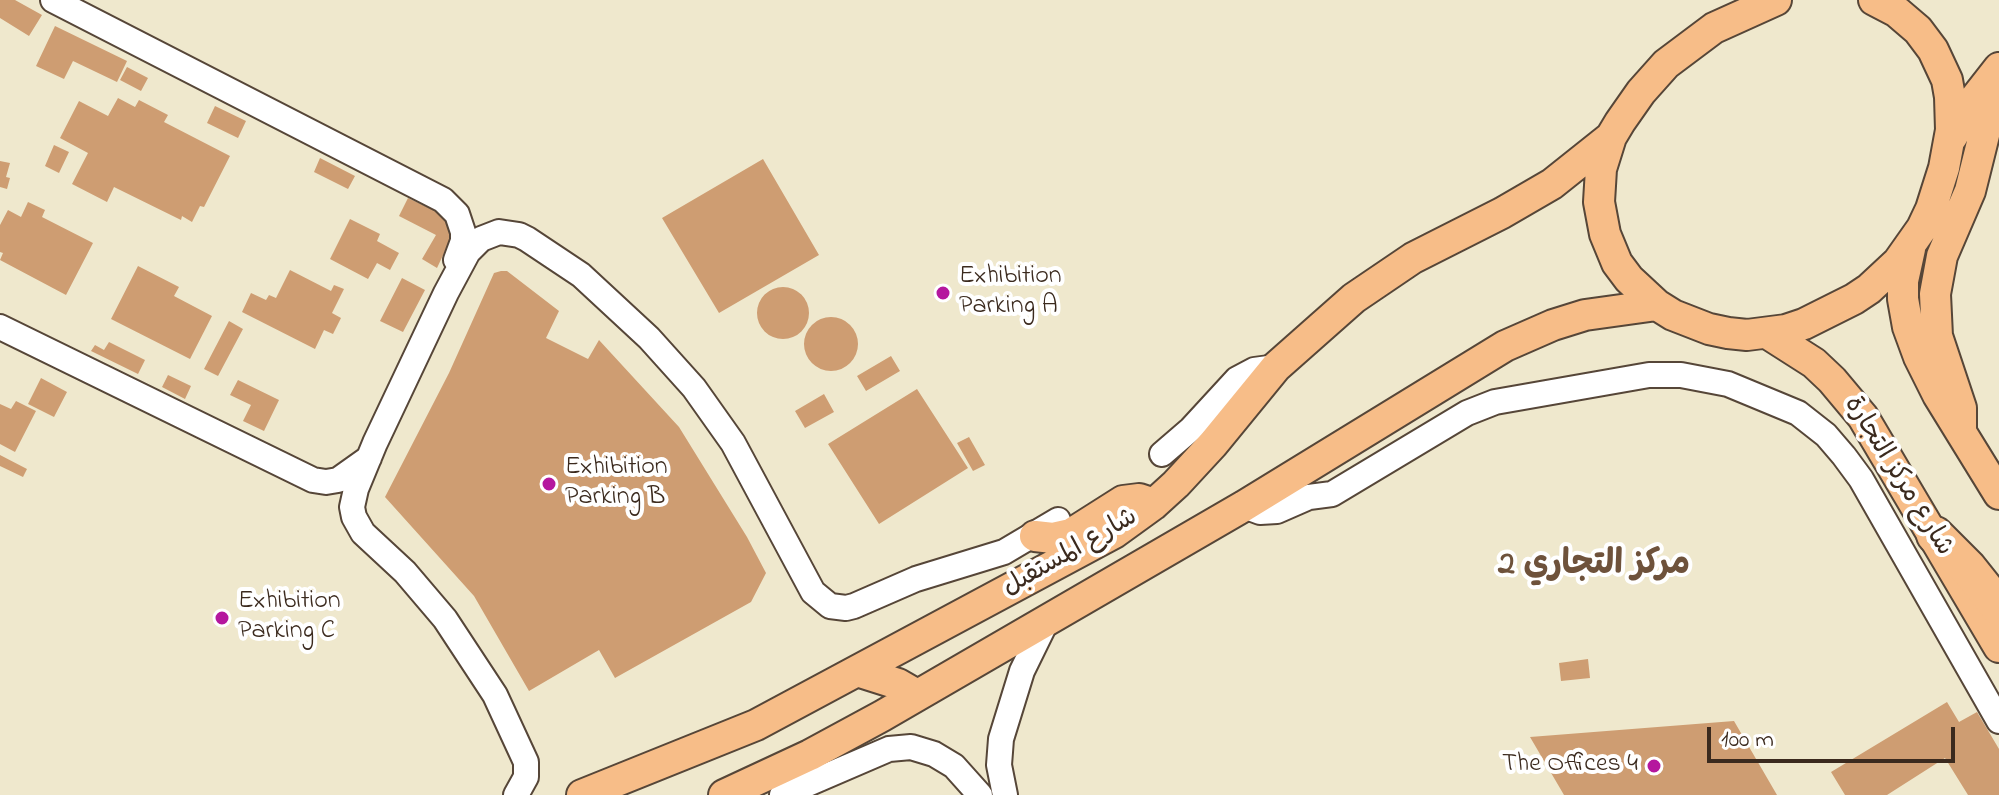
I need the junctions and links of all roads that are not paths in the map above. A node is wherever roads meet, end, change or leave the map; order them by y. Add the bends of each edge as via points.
1 (53, 0) edge
2 (1776, 0) edge
3 (1874, 0) edge
4 (1999, 68) edge
5 (1999, 101) edge
6 (1611, 137) junction
7 (1948, 146) junction
8 (1910, 247) junction
9 (446, 293) junction
10 (1657, 305) junction
11 (0, 327) edge
12 (1767, 333) junction
13 (1276, 367) junction
14 (1961, 432) junction
15 (1162, 454) dead end
16 (371, 457) junction
17 (1999, 494) edge
18 (1154, 504) junction
19 (1244, 506) junction
20 (1046, 528) joint
21 (1935, 535) junction
22 (1999, 607) edge
23 (1056, 615) junction
24 (1999, 647) edge
25 (857, 671) junction
26 (917, 695) junction
27 (1999, 721) edge
28 (516, 795) edge
29 (582, 795) edge
30 (724, 795) edge
31 (782, 795) edge
32 (980, 795) edge
33 (1005, 795) edge

1 - 9 street via 443,200 461,222 463,241
2 - 6 main road via 1732,18 1681,51 1641,92
3 - 7 main road via 1918,30 1941,65 1952,113
4 - 7 main road via 1970,105
5 - 14 main road via 1942,256 1935,294 1937,336 1961,408
6 - 10 main road via 1599,185 1605,234 1617,263
6 - 13 main road, شارع المستقبل via 1528,199 1383,277
7 - 8 main road via 1935,199
8 - 12 main road via 1884,277 1854,299 1804,324
8 - 14 main road via 1903,281 1908,327 1927,376
9 - 16 street
9 - 20 street via 474,245 499,232 527,239 581,275 694,388 733,443 813,592 830,606 854,606 916,579 1004,552
10 - 12 main road via 1709,329
10 - 19 main road, شارع المستقبل via 1585,315 1516,340
11 - 16 street via 313,480 338,480
12 - 21 main road, شارع مركز التجارة via 1814,363 1848,398
13 - 15 street via 1237,379
13 - 18 main road, شارع المستقبل via 1195,464
14 - 17 main road
16 - 28 street via 353,498 354,517 363,533 422,591 479,669 526,762 526,777
18 - 20 main road via 1123,501 1071,534 1053,538
18 - 25 main road, شارع المستقبل via 1097,543
19 - 23 main road, شارع المستقبل
19 - 27 street via 1277,511 1332,494 1467,413 1495,402 1649,375 1728,384 1798,413 1844,456
21 - 22 highway
21 - 24 main road, شارع مركز التجارة
23 - 26 main road, شارع المستقبل
23 - 33 street via 1022,671 1001,739
25 - 26 main road
25 - 29 main road, شارع المستقبل via 756,725
26 - 30 main road, شارع المستقبل via 810,755
31 - 32 street via 889,749 911,747 954,766

